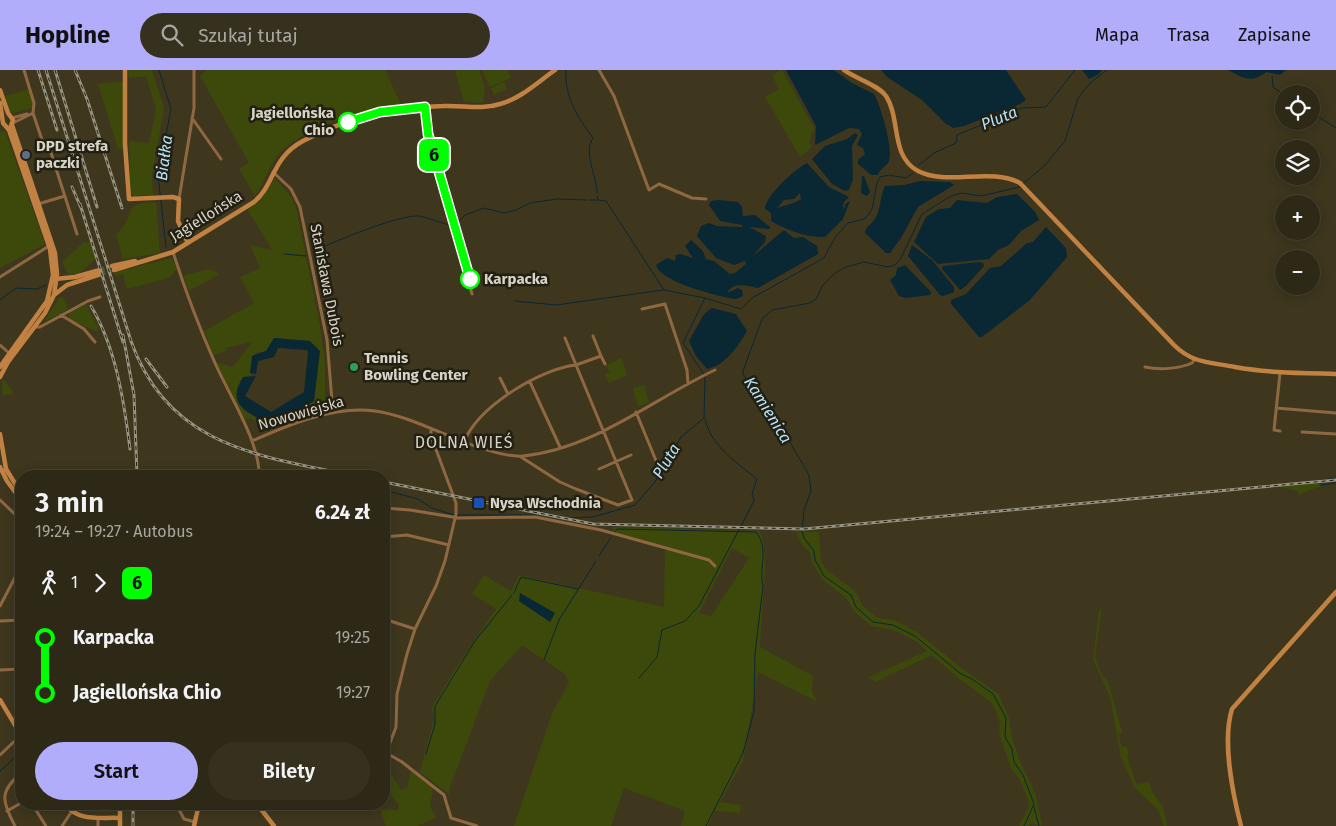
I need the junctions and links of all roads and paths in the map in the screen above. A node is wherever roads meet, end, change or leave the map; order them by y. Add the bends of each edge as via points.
1 (24, 70) edge
2 (125, 70) edge
3 (194, 70) edge
4 (555, 70) edge
5 (599, 70) edge
6 (844, 70) edge
7 (0, 90) edge
8 (0, 102) edge
9 (425, 107) junction
10 (33, 113) junction
11 (192, 118) junction
12 (7, 122) edge
13 (221, 159) dead end
14 (273, 171) junction
15 (65, 196) junction
16 (179, 199) junction
17 (706, 199) dead end
18 (37, 205) junction
19 (77, 234) dead end
20 (188, 243) junction
21 (48, 246) junction
22 (173, 252) junction
23 (113, 268) tunnel mouth
24 (57, 270) junction
25 (101, 272) tunnel mouth
26 (0, 277) edge
27 (55, 278) junction
28 (68, 278) junction
29 (82, 278) junction
30 (75, 282) junction
31 (472, 294) dead end
32 (54, 295) junction
33 (100, 297) dead end
34 (642, 309) dead end
35 (61, 315) junction
36 (34, 328) junction
37 (593, 336) dead end
38 (565, 338) dead end
39 (95, 342) dead end
40 (0, 345) edge
41 (9, 354) junction
42 (601, 356) junction
43 (1194, 360) junction
44 (605, 364) dead end
45 (576, 365) junction
46 (0, 367) edge
47 (1145, 367) dead end
48 (715, 370) dead end
49 (1280, 373) junction
50 (1336, 374) edge
51 (0, 377) edge
52 (500, 378) dead end
53 (530, 382) junction
54 (688, 385) junction
55 (508, 394) junction
56 (1276, 408) junction
57 (636, 412) junction
58 (333, 414) junction
59 (1336, 414) edge
60 (431, 430) junction
61 (603, 430) junction
62 (1280, 431) dead end
63 (1302, 432) dead end
64 (0, 434) edge
65 (1336, 434) edge
66 (0, 441) edge
67 (252, 441) junction
68 (464, 442) junction
69 (560, 448) junction
70 (1, 454) edge
71 (631, 455) dead end
72 (521, 456) junction
73 (615, 462) junction
74 (659, 468) dead end
75 (0, 469) edge
76 (259, 470) edge
77 (599, 470) dead end
78 (15, 484) edge
79 (15, 491) edge
80 (0, 500) edge
81 (390, 508) edge
82 (15, 514) edge
83 (456, 516) junction
84 (390, 536) edge
85 (449, 545) junction
86 (715, 566) dead end
87 (15, 577) edge
88 (1336, 592) edge
89 (0, 606) edge
90 (15, 620) edge
91 (0, 621) edge
92 (390, 621) edge
93 (414, 629) junction
94 (15, 669) edge
95 (0, 670) edge
96 (0, 700) edge
97 (15, 725) edge
98 (390, 739) edge
99 (15, 741) edge
100 (0, 755) edge
101 (390, 755) edge
102 (15, 777) edge
103 (15, 806) edge
104 (36, 810) edge
105 (120, 810) edge
106 (179, 810) edge
107 (198, 810) edge
108 (262, 810) edge
109 (7, 811) junction
110 (72, 811) joint
111 (98, 818) junction
112 (120, 818) junction
113 (195, 824) edge
114 (15, 826) edge
115 (46, 826) edge
116 (62, 826) edge
117 (98, 826) edge
118 (120, 826) edge
119 (274, 826) edge
120 (477, 826) edge
121 (1241, 826) edge

1 - 10 street via 34,102
2 - 16 street via 129,199
3 - 11 street
4 - 9 street, Jagiellońska via 502,104 490,107
5 - 17 street via 614,96 649,190 659,184 692,198
6 - 43 street via 885,95 902,153 914,168 929,174 1004,178 1022,184 1174,345
7 - 12 street
8 - 12 street
9 - 14 street, Jagiellońska via 371,114 309,138 289,150
9 - 31 street via 428,134
10 - 12 street
10 - 15 street
11 - 13 street
11 - 16 street
12 - 18 street
14 - 20 street, Jagiellońska via 258,198
14 - 58 street, Stanisława Dubois via 291,189 300,207 327,340
15 - 18 street
15 - 19 street
16 - 20 street via 178,221
18 - 21 street
18 - 24 street via 55,253
20 - 22 street, Jagiellońska
21 - 26 street
21 - 27 street
22 - 23 street, Jagiellońska
22 - 67 street, Nowowiejska via 215,364
24 - 27 street
24 - 28 street
25 - 29 street
27 - 28 street
27 - 30 street via 61,282
27 - 32 street
27 - 41 street via 44,306
28 - 29 street
29 - 30 street
30 - 32 street via 62,287
32 - 36 street
33 - 35 street
34 - 54 street via 665,304 687,370
35 - 36 street
35 - 39 street via 84,329
36 - 51 street
37 - 42 street
38 - 45 street
40 - 41 street
41 - 46 street
42 - 44 street
42 - 45 street
43 - 47 street via 1184,366
43 - 49 street
45 - 53 street via 548,372
45 - 61 street
48 - 54 street, Nowowiejska
49 - 50 street
49 - 56 street
52 - 55 street
53 - 55 street
53 - 69 street
54 - 57 street, Nowowiejska
55 - 68 street via 468,432
56 - 59 street
56 - 62 street via 1274,430
57 - 61 street, Nowowiejska
57 - 74 street
58 - 60 street, Nowowiejska via 353,410 377,411
58 - 67 street, Nowowiejska
60 - 68 street, Nowowiejska
60 - 83 street via 456,503
61 - 69 street, Nowowiejska
61 - 73 street
63 - 65 street
64 - 66 street
66 - 70 street
67 - 76 street
68 - 72 street, Nowowiejska
69 - 72 street, Nowowiejska
70 - 78 street
71 - 73 street
72 - 73 street via 560,482 618,505 632,500
73 - 77 street
75 - 79 street
80 - 82 street
81 - 83 street
83 - 85 street
83 - 86 street via 535,517 601,530 709,560
84 - 85 street via 407,535
85 - 93 street via 438,580
87 - 89 street
88 - 121 street via 1232,710 1230,771
90 - 91 street
92 - 93 street
93 - 98 street via 398,687 396,727
94 - 95 street
96 - 97 street
99 - 100 street
101 - 120 street via 438,789 446,799 451,818
102 - 109 street via 8,781 1,795
103 - 109 street
104 - 115 street
105 - 112 street
106 - 113 street via 184,819
107 - 113 street
108 - 119 street
109 - 114 street
110 - 111 street
110 - 116 street
111 - 112 street
111 - 117 street
112 - 118 street

